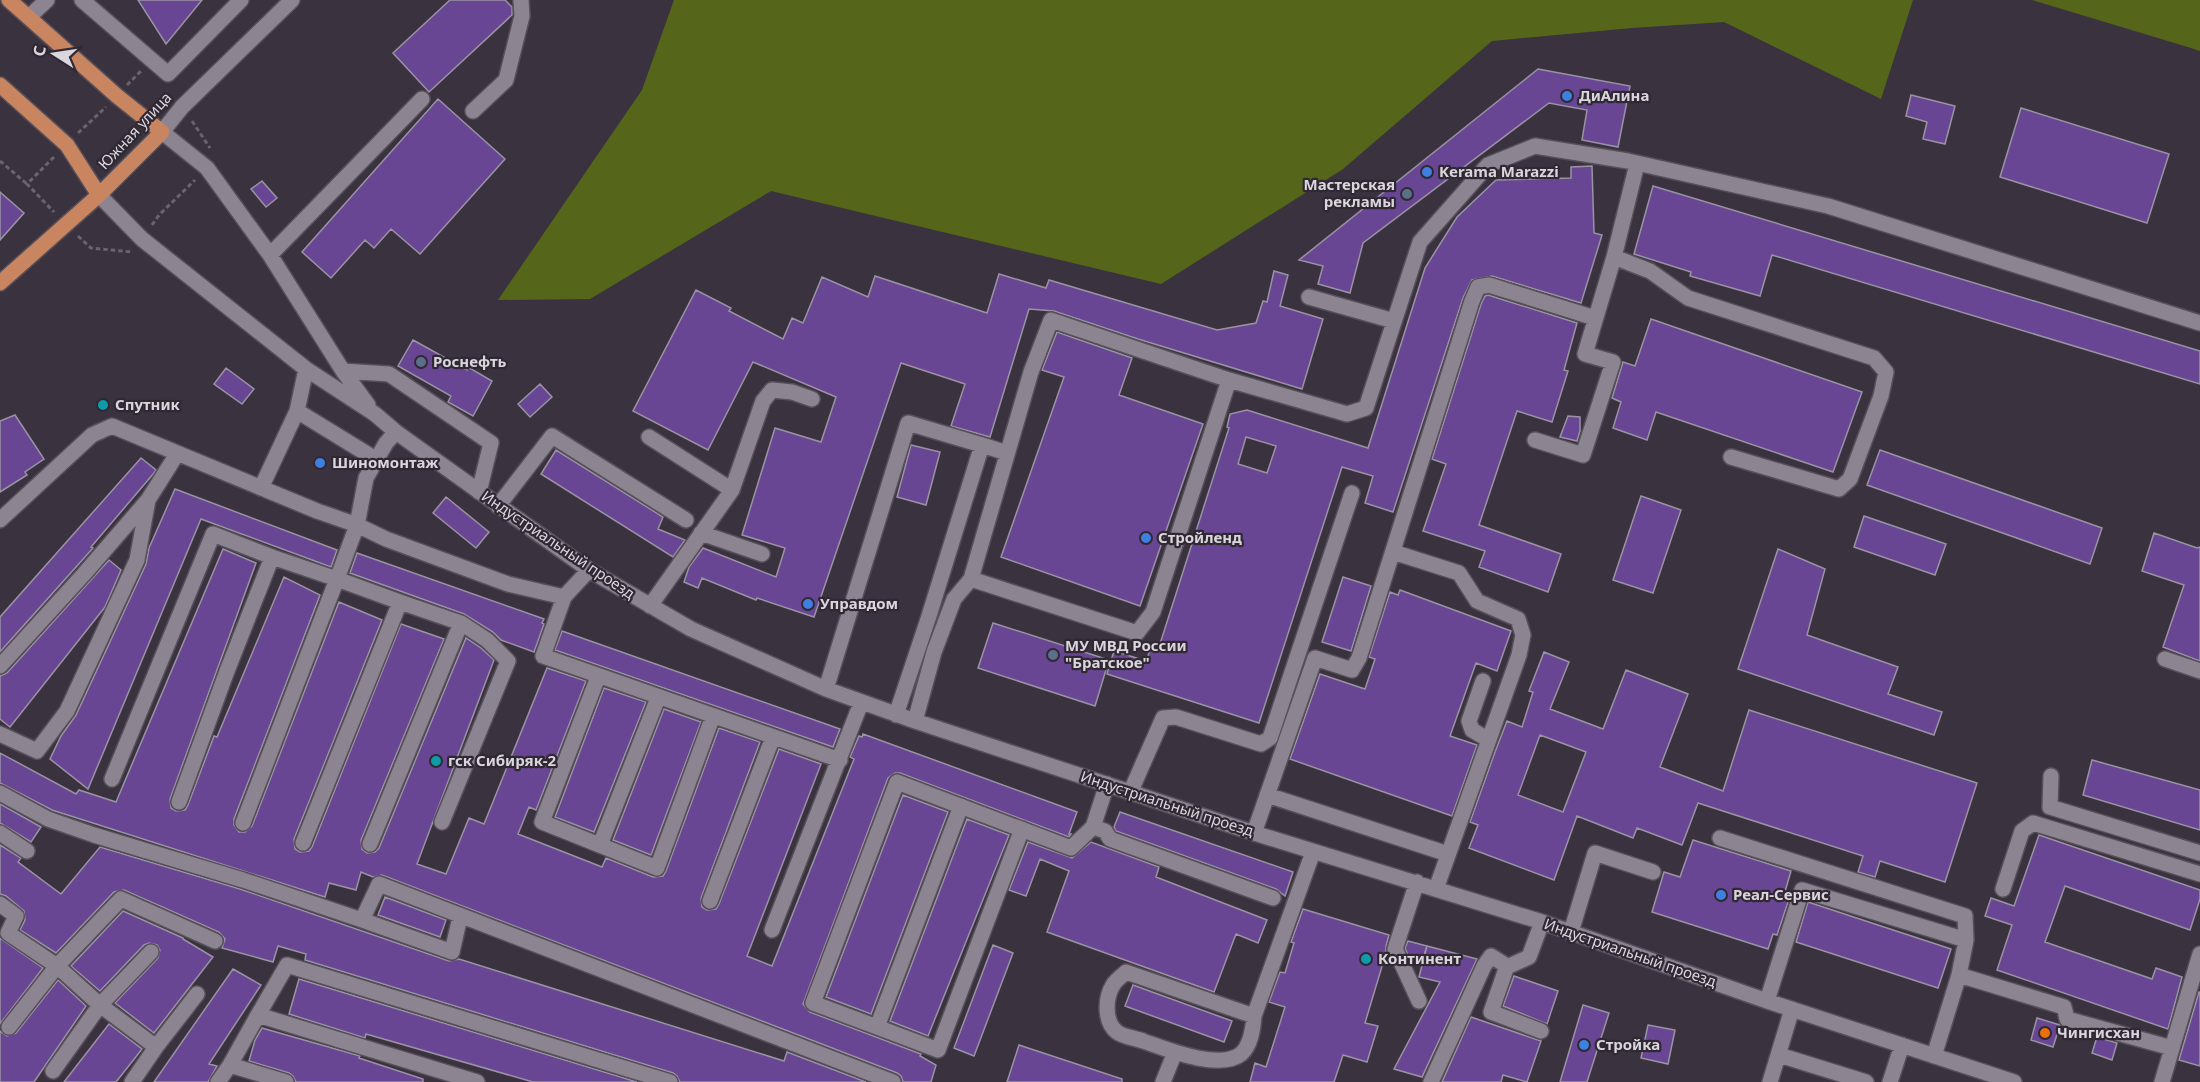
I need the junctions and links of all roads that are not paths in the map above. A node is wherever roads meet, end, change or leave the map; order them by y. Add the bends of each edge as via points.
1 (9, 0) edge
2 (47, 0) edge
3 (82, 0) edge
4 (241, 0) edge
5 (521, 0) edge
6 (286, 2) edge
7 (29, 17) junction
8 (0, 86) edge
9 (422, 99) dead end
10 (473, 111) dead end
11 (162, 132) junction
12 (1638, 164) junction
13 (99, 195) junction
14 (270, 255) junction
15 (1614, 257) junction
16 (0, 283) edge
17 (1309, 297) dead end
18 (1596, 318) junction
19 (1394, 321) junction
20 (2200, 323) edge
21 (306, 369) junction
22 (343, 371) junction
23 (1229, 380) junction
24 (812, 399) dead end
25 (297, 411) junction
26 (375, 414) junction
27 (396, 432) junction
28 (649, 437) dead end
29 (1535, 440) dead end
30 (982, 445) junction
31 (1007, 453) junction
32 (177, 454) junction
33 (1731, 457) dead end
34 (376, 460) junction
35 (261, 488) junction
36 (732, 490) junction
37 (479, 492) junction
38 (1352, 493) dead end
39 (148, 500) junction
40 (498, 506) junction
41 (0, 520) edge
42 (686, 520) dead end
43 (357, 525) junction
44 (701, 533) junction
45 (1393, 552) junction
46 (762, 554) dead end
47 (272, 557) junction
48 (589, 570) junction
49 (338, 579) junction
50 (971, 579) junction
51 (564, 597) junction
52 (954, 599) junction
53 (400, 602) junction
54 (650, 606) junction
55 (930, 616) junction
56 (460, 623) junction
57 (2165, 659) dead end
58 (0, 666) edge
59 (2200, 671) edge
60 (598, 677) junction
61 (1483, 681) dead end
62 (826, 689) junction
63 (658, 698) junction
64 (861, 703) junction
65 (896, 715) junction
66 (712, 716) junction
67 (915, 721) junction
68 (0, 734) edge
69 (773, 737) junction
70 (1489, 740) junction
71 (840, 760) junction
72 (2051, 776) dead end
73 (112, 779) dead end
74 (1107, 784) junction
75 (1130, 793) junction
76 (0, 794) edge
77 (1268, 795) junction
78 (179, 802) dead end
79 (961, 806) junction
80 (442, 822) dead end
81 (243, 823) dead end
82 (1093, 827) junction
83 (1022, 829) junction
84 (0, 833) edge
85 (1254, 833) junction
86 (1720, 838) dead end
87 (303, 843) dead end
88 (370, 844) dead end
89 (600, 845) junction
90 (27, 851) dead end
91 (1313, 852) junction
92 (2200, 853) edge
93 (1448, 854) junction
94 (1653, 872) dead end
95 (2200, 874) edge
96 (1417, 882) junction
97 (1436, 889) junction
98 (2003, 889) dead end
99 (1273, 898) dead end
100 (710, 901) dead end
101 (0, 904) edge
102 (460, 917) junction
103 (362, 921) junction
104 (1542, 922) junction
105 (772, 930) dead end
106 (1571, 933) junction
107 (4, 937) edge
108 (215, 940) dead end
109 (1966, 940) junction
110 (151, 952) dead end
111 (2200, 954) edge
112 (57, 966) junction
113 (1507, 967) junction
114 (1959, 975) junction
115 (197, 994) dead end
116 (1419, 1001) dead end
117 (1767, 1001) junction
118 (100, 1005) junction
119 (1792, 1009) junction
120 (258, 1015) junction
121 (1254, 1016) junction
122 (9, 1027) dead end
123 (877, 1027) junction
124 (1541, 1031) dead end
125 (1902, 1045) junction
126 (156, 1047) junction
127 (2172, 1048) junction
128 (1175, 1052) junction
129 (1779, 1055) junction
130 (1934, 1056) junction
131 (230, 1065) junction
132 (53, 1071) dead end
133 (619, 1075) edge
134 (132, 1082) edge
135 (218, 1082) edge
136 (286, 1082) edge
137 (477, 1082) edge
138 (670, 1082) edge
139 (893, 1082) edge
140 (1163, 1082) edge
141 (1431, 1082) edge
142 (1770, 1082) edge
143 (1866, 1082) edge
144 (1890, 1082) edge
145 (2014, 1082) edge
146 (2162, 1082) edge

1 - 7 main road
2 - 7 street
3 - 4 street via 168,74
5 - 10 street via 522,16 506,80
6 - 11 street, Южная улица
7 - 11 main road
8 - 13 main road via 67,145
9 - 14 street
11 - 13 main road, Южная улица
11 - 14 street via 207,168
12 - 15 street
12 - 19 street via 1535,146 1488,165 1420,242
12 - 20 street via 1828,206
13 - 16 main road, Южная улица
13 - 21 street via 142,239
14 - 22 street
15 - 18 street
15 - 33 street via 1650,271 1688,298 1874,358 1886,372 1850,479 1839,489
17 - 19 street
18 - 29 street via 1585,354 1613,362 1583,455
18 - 45 street via 1489,285 1478,287
19 - 23 street via 1366,408 1347,414
21 - 25 street
21 - 26 street
22 - 26 street
22 - 37 street via 389,374 491,443
23 - 31 street via 1051,320
23 - 50 street via 1153,612 1137,633
24 - 36 street via 772,390 763,401
25 - 34 street
25 - 35 street
26 - 27 street, Индустриальный проезд
27 - 34 street
27 - 37 street, Индустриальный проезд
28 - 36 street
30 - 31 street
30 - 55 street
30 - 62 street via 908,423
31 - 50 street
32 - 35 street
32 - 39 street
32 - 41 street via 112,426 92,435
34 - 43 street via 366,478
35 - 43 street
36 - 44 street
37 - 40 street, Индустриальный проезд
38 - 75 street via 1270,738 1261,744 1176,717 1163,718
39 - 58 street
39 - 68 street via 137,560 67,711 37,751
40 - 42 street via 552,436
40 - 48 street, Индустриальный проезд
43 - 49 street
43 - 51 street via 508,584
44 - 46 street
44 - 54 street
45 - 70 street via 1459,573 1477,601 1518,619 1523,635 1519,654
45 - 77 street via 1352,670 1315,658
47 - 49 street
47 - 73 street via 213,534
47 - 78 street
48 - 51 street
48 - 54 street, Индустриальный проезд
49 - 53 street
49 - 81 street
50 - 52 street
51 - 60 street via 543,656
52 - 55 street
52 - 67 street
53 - 56 street
53 - 87 street
54 - 62 street, Индустриальный проезд via 690,629
55 - 65 street
56 - 80 street via 487,640 508,661
56 - 88 street
57 - 59 street
60 - 63 street
60 - 89 street via 542,822
61 - 70 street via 1469,721 1472,730
62 - 64 street, Индустриальный проезд
63 - 66 street
63 - 89 street
64 - 65 street, Индустриальный проезд
64 - 71 street
65 - 67 street, Индустриальный проезд
66 - 69 street
66 - 89 street via 657,868
67 - 74 street, Индустриальный проезд
69 - 71 street
69 - 100 street
70 - 93 street
71 - 105 street
72 - 92 street via 2050,807
74 - 75 street, Индустриальный проезд
74 - 82 street
75 - 85 street, Индустриальный проезд
76 - 103 street via 57,822
77 - 85 street
77 - 93 street
79 - 83 street
79 - 123 street
79 - 123 street via 897,782 813,1003
82 - 83 street via 1071,848
82 - 99 street via 1105,831 1110,839
83 - 123 street via 938,1050
84 - 90 street
85 - 91 street, Индустриальный проезд
86 - 109 street via 1965,916
91 - 96 street, Индустриальный проезд
91 - 121 street
93 - 97 street
94 - 106 street via 1595,853
95 - 98 street via 2033,822 2022,831
96 - 97 street, Индустриальный проезд
96 - 116 street via 1395,948
97 - 104 street, Индустриальный проезд
101 - 107 street via 16,916
102 - 103 street via 379,884
102 - 103 street via 452,952
102 - 139 street
104 - 106 street, Индустриальный проезд
104 - 113 street via 1529,957
106 - 117 street, Индустриальный проезд
107 - 112 street
108 - 112 street via 121,899
109 - 114 street
109 - 117 street via 1802,890
110 - 118 street
111 - 127 street
112 - 118 street
112 - 122 street
113 - 124 street via 1491,1012
113 - 141 street via 1491,956 1484,966
114 - 127 street via 2064,1007 2067,1019
114 - 130 street
115 - 126 street
117 - 119 street, Индустриальный проезд
118 - 126 street
118 - 132 street
119 - 125 street, Индустриальный проезд
119 - 129 street
120 - 131 street
120 - 133 street via 287,965
120 - 137 street
121 - 128 street via 1252,1036 1241,1054 1213,1060
121 - 128 street via 1126,972 1113,986 1107,1003 1117,1032
125 - 130 street, Индустриальный проезд
125 - 144 street
126 - 134 street
127 - 146 street
128 - 140 street
129 - 142 street
129 - 143 street
130 - 145 street, Индустриальный проезд
131 - 135 street
131 - 136 street
133 - 138 street

